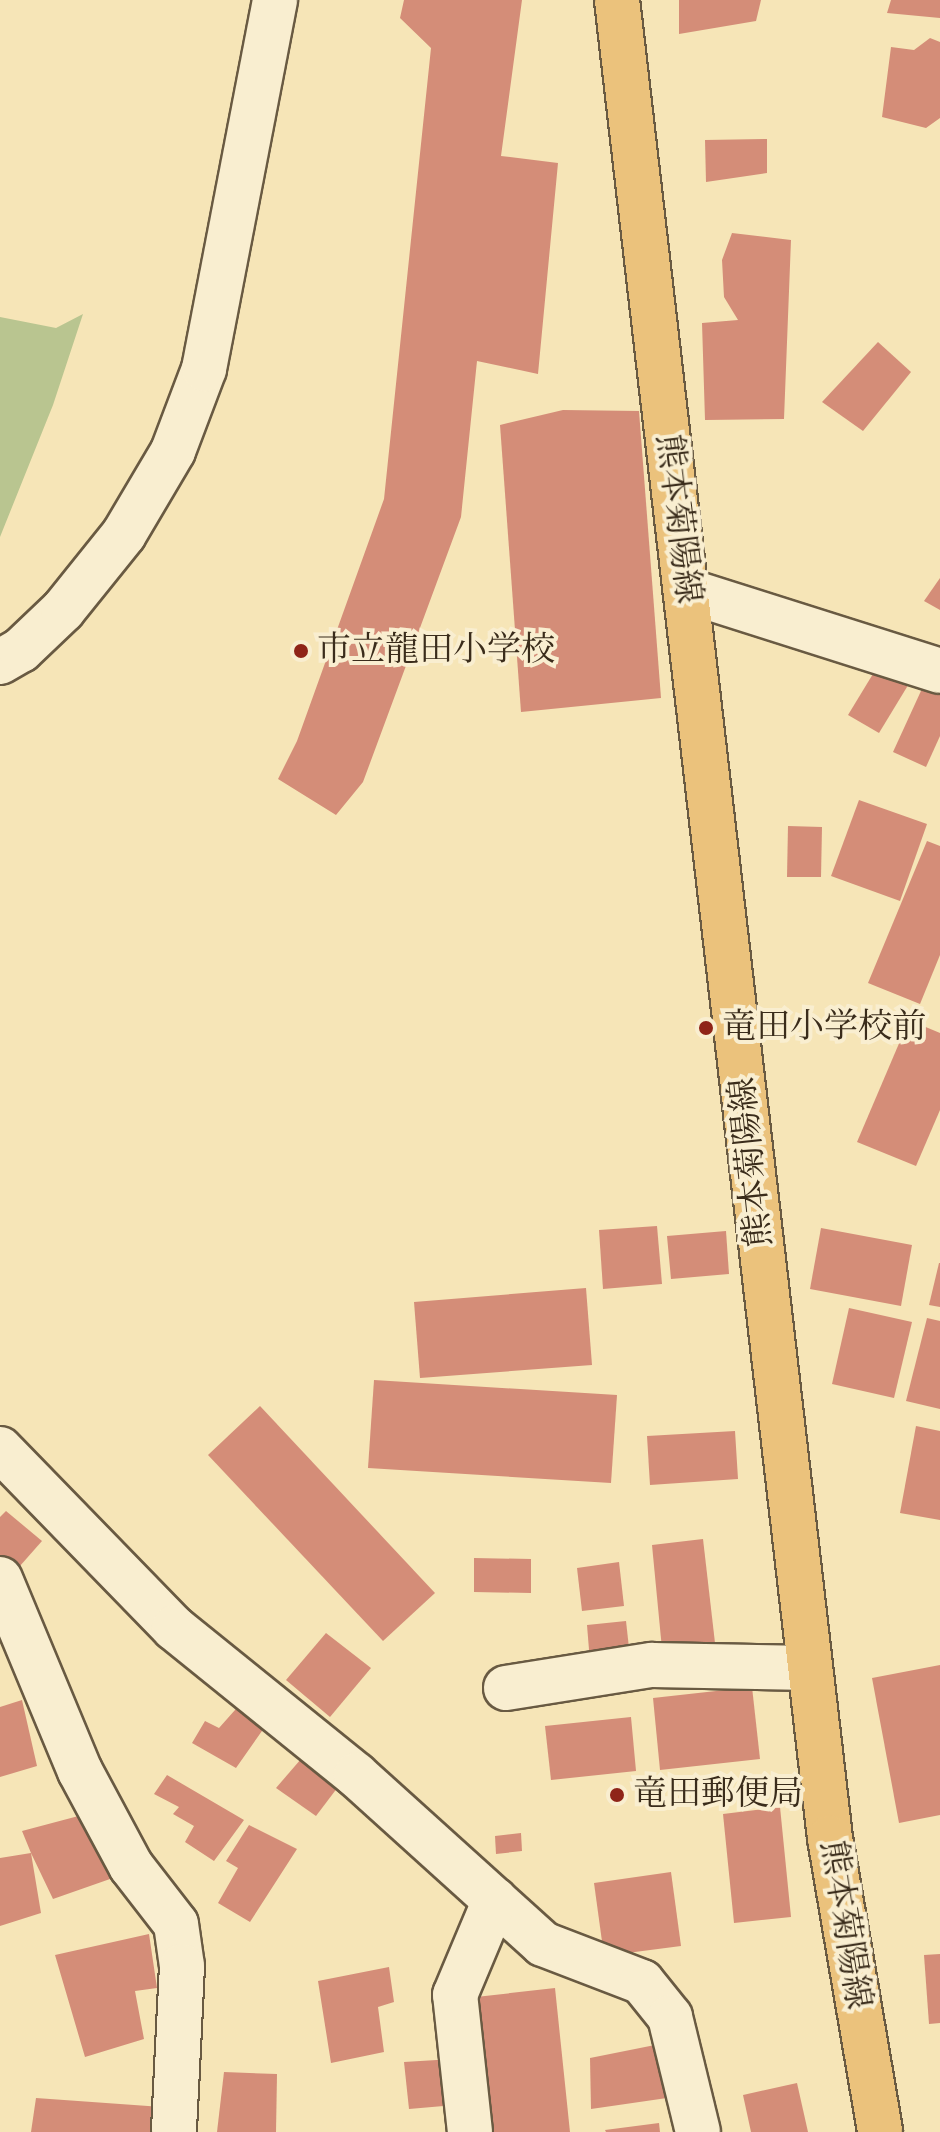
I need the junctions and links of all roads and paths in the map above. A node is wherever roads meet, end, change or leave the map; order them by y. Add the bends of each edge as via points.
1 (275, 0) edge
2 (617, 0) edge
3 (688, 591) junction
4 (0, 662) edge
5 (940, 671) edge
6 (0, 1449) edge
7 (0, 1579) edge
8 (809, 1668) junction
9 (506, 1688) dead end
10 (495, 1900) junction
11 (174, 2132) edge
12 (470, 2132) edge
13 (698, 2132) edge
14 (880, 2132) edge

1 - 4 street via 204,369 173,451 124,534 63,610 21,650
2 - 3 main road, 熊本菊陽線
3 - 5 street
3 - 8 main road, 熊本菊陽線
6 - 10 street via 174,1628 356,1775
7 - 11 street via 80,1771 131,1866 176,1924 182,1966
8 - 9 street via 652,1665
8 - 14 main road, 熊本菊陽線 via 830,1838
10 - 12 street via 455,1995
10 - 13 street via 543,1944 642,1982 670,2017

